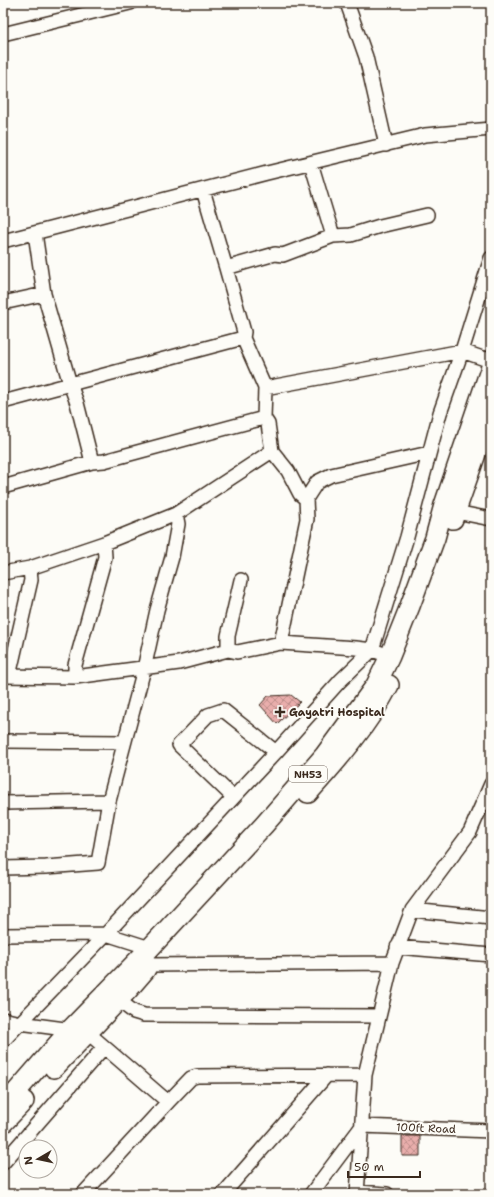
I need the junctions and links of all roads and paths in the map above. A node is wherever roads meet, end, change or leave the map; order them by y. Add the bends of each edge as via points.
1 (130, 3) edge
2 (347, 3) edge
3 (3, 34) edge
4 (491, 129) edge
5 (386, 145) junction
6 (311, 163) junction
7 (203, 190) junction
8 (427, 215) dead end
9 (35, 233) junction
10 (333, 236) junction
11 (3, 241) edge
12 (491, 258) edge
13 (226, 268) junction
14 (44, 294) junction
15 (3, 303) edge
16 (243, 338) junction
17 (462, 351) junction
18 (490, 364) edge
19 (70, 384) junction
20 (265, 388) junction
21 (3, 402) edge
22 (491, 411) edge
23 (264, 418) junction
24 (272, 451) junction
25 (429, 453) junction
26 (92, 462) junction
27 (3, 487) edge
28 (306, 499) junction
29 (456, 512) junction
30 (176, 514) junction
31 (491, 519) edge
32 (104, 543) junction
33 (30, 568) junction
34 (3, 573) edge
35 (241, 580) dead end
36 (281, 643) junction
37 (228, 650) junction
38 (372, 650) junction
39 (390, 656) junction
40 (144, 669) junction
41 (6, 676) edge
42 (75, 677) junction
43 (3, 741) edge
44 (124, 742) junction
45 (276, 752) junction
46 (491, 784) edge
47 (234, 797) junction
48 (109, 802) junction
49 (3, 803) edge
50 (3, 868) edge
51 (412, 910) junction
52 (491, 918) edge
53 (3, 934) edge
54 (106, 934) junction
55 (397, 947) junction
56 (491, 955) edge
57 (149, 956) junction
58 (392, 963) junction
59 (118, 1000) junction
60 (379, 1016) junction
61 (3, 1019) edge
62 (20, 1023) junction
63 (78, 1031) junction
64 (3, 1041) edge
65 (104, 1047) junction
66 (327, 1074) junction
67 (365, 1075) junction
68 (168, 1102) junction
69 (3, 1107) edge
70 (3, 1123) edge
71 (362, 1126) junction
72 (491, 1131) edge
73 (3, 1162) edge
74 (314, 1192) edge
75 (357, 1193) edge
76 (83, 1194) edge
77 (223, 1194) edge
78 (387, 1194) edge

1 - 3 street
2 - 5 street via 366,57
4 - 5 street via 425,135
5 - 6 street
6 - 7 street
6 - 10 street
7 - 9 street
7 - 13 street
8 - 10 street via 351,235
9 - 11 street
9 - 14 street
10 - 13 street via 283,255 275,254
12 - 17 street
13 - 16 street via 244,332
14 - 15 street
14 - 19 street
16 - 19 street
16 - 20 street
17 - 18 street
17 - 20 street
17 - 25 street
18 - 39 highway, NH53 via 434,538
19 - 21 street
19 - 26 street
20 - 23 street
22 - 29 highway, NH53
23 - 24 street via 268,424
23 - 26 street via 104,461
24 - 28 street via 288,471 300,494
24 - 30 street
25 - 28 street via 331,475 317,482
25 - 38 street via 407,537
26 - 27 street
28 - 36 street via 307,519
29 - 31 street
29 - 57 highway, NH53 via 402,660 371,716 337,762 269,837
30 - 32 street
30 - 40 street via 178,524 172,557
32 - 33 street
32 - 42 street via 105,557
33 - 34 street
33 - 41 street via 31,580
35 - 37 street via 228,636
36 - 37 street via 237,652
36 - 38 street
37 - 40 street
38 - 39 street
38 - 45 street via 340,681
39 - 57 highway, NH53 via 376,685 324,756
40 - 42 street
40 - 44 street
41 - 42 street
43 - 44 street
44 - 48 street
45 - 47 street
45 - 47 street via 223,710 208,715 179,745
46 - 51 street via 470,832
47 - 54 street
48 - 49 street
48 - 50 street via 98,863
51 - 52 street
51 - 55 street
53 - 54 street
54 - 57 street
54 - 62 street
55 - 56 street
55 - 58 street
57 - 58 street
57 - 59 highway, NH53
57 - 63 highway, NH53
58 - 60 street
59 - 60 street via 134,1012 144,1015
59 - 63 highway, NH53
60 - 67 street
61 - 62 street
62 - 63 street
62 - 64 street
63 - 65 street
63 - 69 highway, NH53
63 - 70 highway, NH53
65 - 68 street
65 - 73 street
66 - 67 street
66 - 68 street via 197,1076 191,1078
66 - 77 street
67 - 71 street
68 - 76 street
71 - 72 street, 100ft Road
71 - 74 street
71 - 75 street
75 - 78 street

